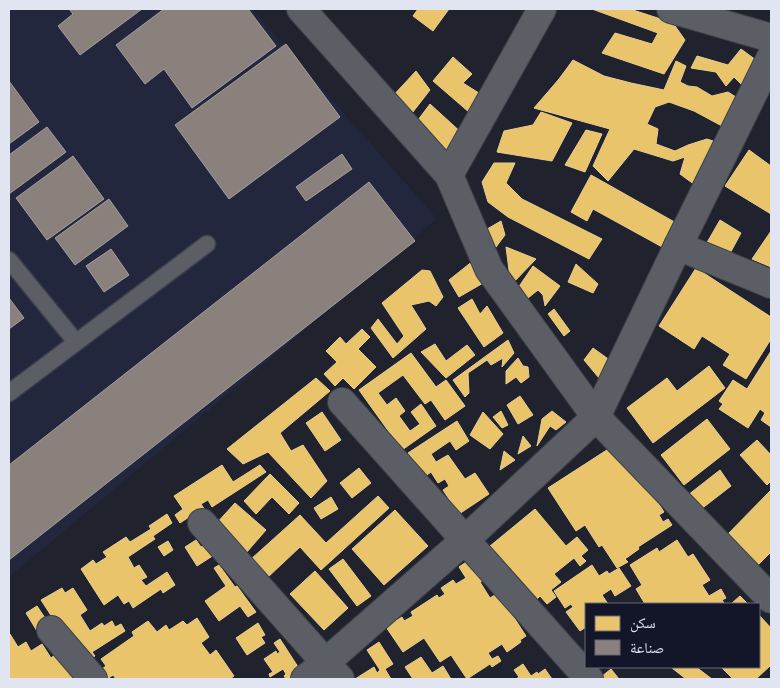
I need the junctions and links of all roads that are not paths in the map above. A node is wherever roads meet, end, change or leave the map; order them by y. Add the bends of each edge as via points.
1 (301, 9) edge
2 (542, 9) edge
3 (671, 9) edge
4 (771, 38) edge
5 (771, 58) edge
6 (449, 175) junction
7 (207, 244) dead end
8 (678, 246) junction
9 (9, 260) edge
10 (771, 284) edge
11 (76, 342) junction
12 (9, 393) edge
13 (342, 402) dead end
14 (596, 417) junction
15 (202, 523) dead end
16 (465, 540) junction
17 (771, 599) edge
18 (51, 630) dead end
19 (323, 674) edge
20 (94, 679) edge
21 (589, 679) edge

1 - 6 street
2 - 6 street
3 - 4 street
5 - 8 street
6 - 14 street via 488,269
7 - 11 lane
8 - 10 street
8 - 14 street
9 - 11 lane
11 - 12 lane
13 - 16 street
14 - 16 street
14 - 17 street
15 - 19 street
16 - 19 street
16 - 21 street
18 - 20 street

